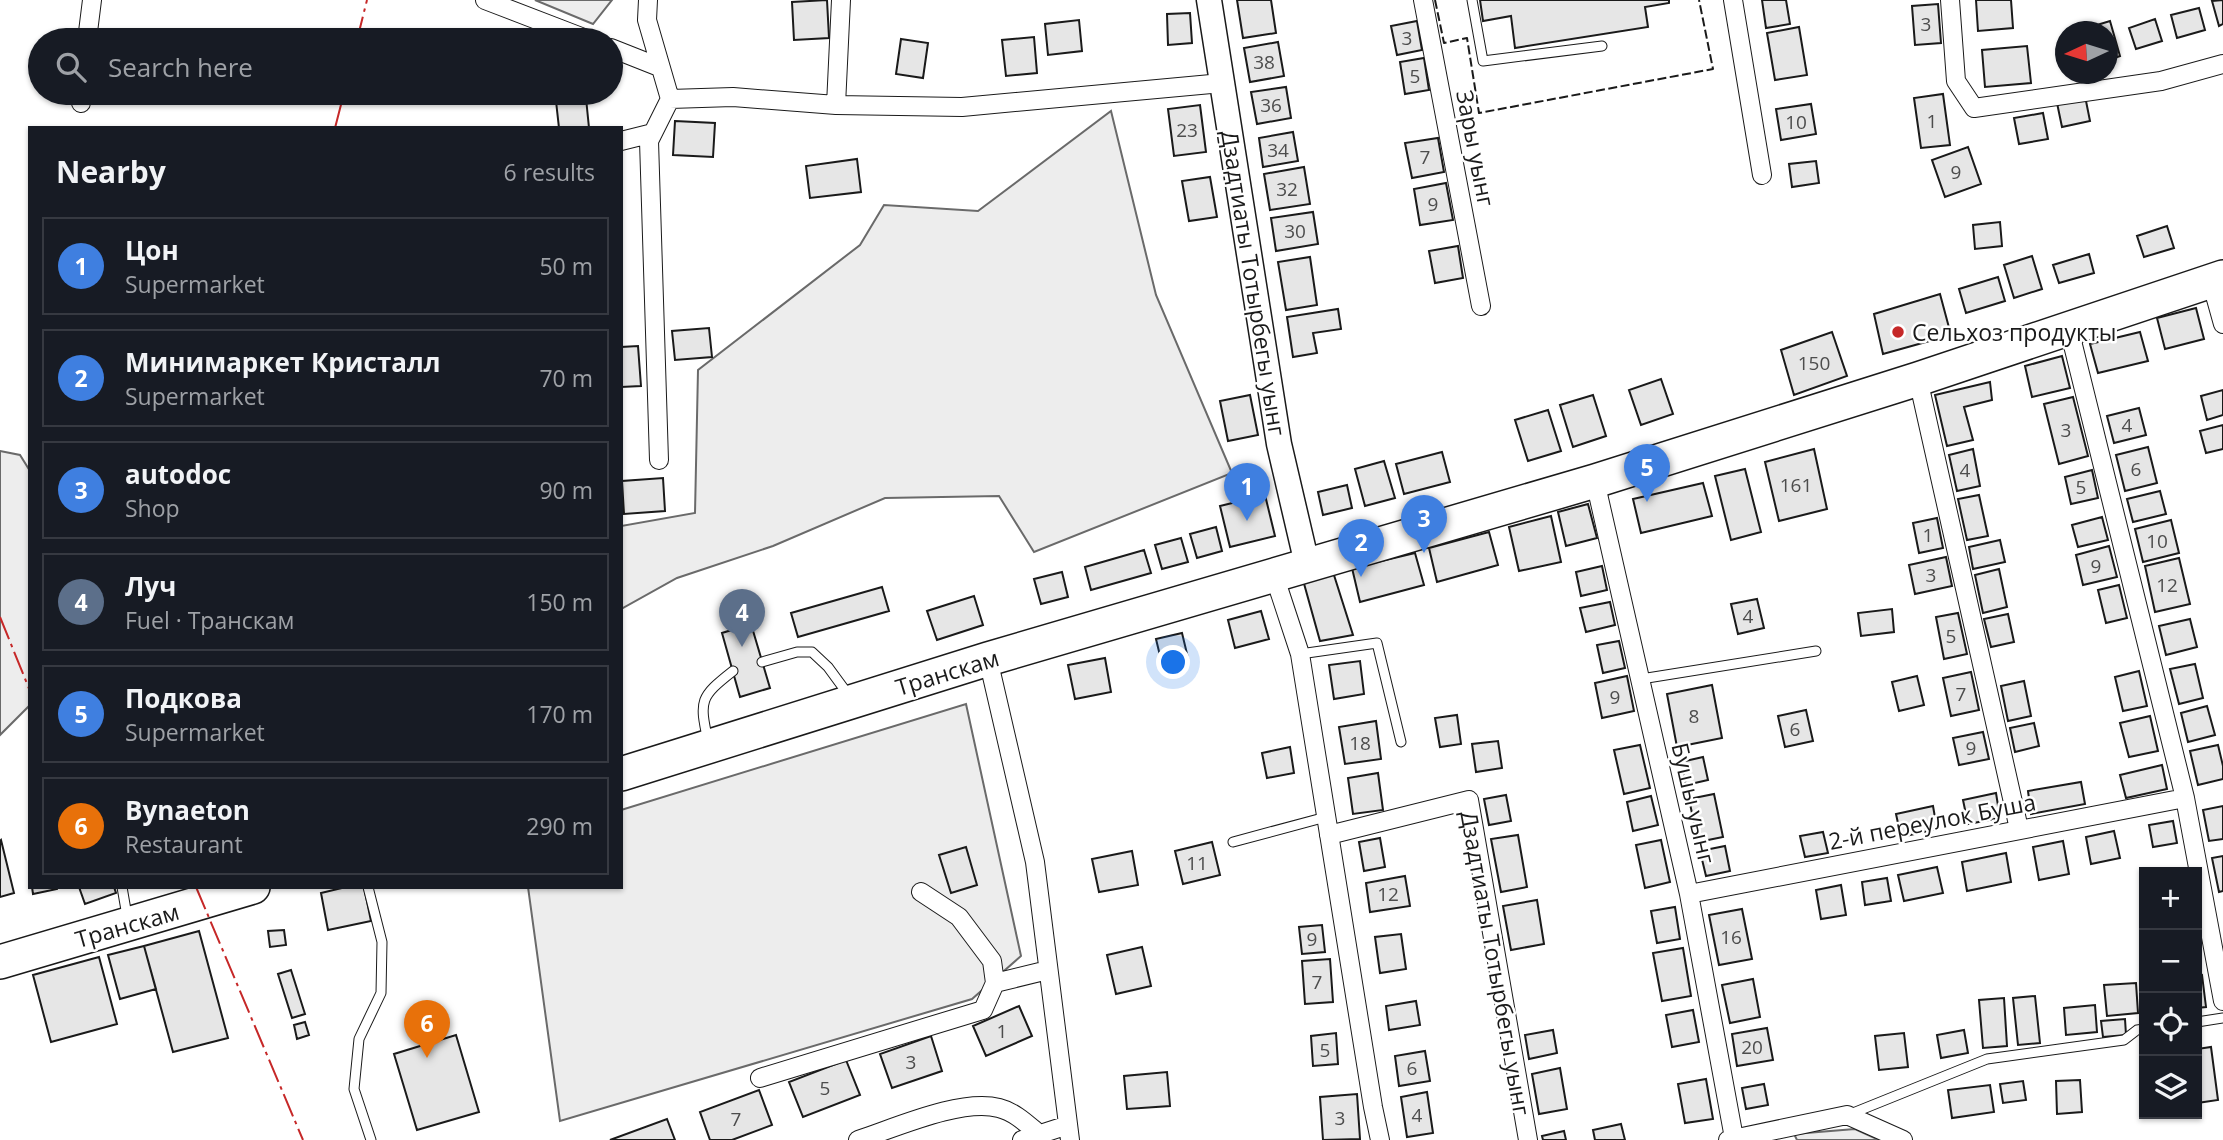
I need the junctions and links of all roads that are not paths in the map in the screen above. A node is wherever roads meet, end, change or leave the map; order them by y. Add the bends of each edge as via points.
1 (92, 0) edge
2 (485, 0) edge
3 (648, 0) edge
4 (841, 0) edge
5 (1209, 0) edge
6 (1423, 0) edge
7 (1472, 0) edge
8 (1733, 0) edge
9 (1950, 0) edge
10 (88, 28) edge
11 (558, 28) edge
12 (1602, 46) dead end
13 (623, 53) edge
14 (2223, 64) edge
15 (659, 67) junction
16 (1222, 83) junction
17 (670, 99) junction
18 (836, 105) junction
19 (653, 133) junction
20 (623, 140) edge
21 (1762, 175) dead end
22 (2217, 279) edge
23 (1480, 306) dead end
24 (2223, 324) edge
25 (2069, 329) junction
26 (1918, 379) junction
27 (659, 460) dead end
28 (1595, 481) junction
29 (1307, 564) junction
30 (1274, 575) junction
31 (1816, 652) dead end
32 (1300, 654) junction
33 (988, 659) junction
34 (762, 662) dead end
35 (733, 671) dead end
36 (1641, 679) junction
37 (854, 701) junction
38 (1402, 742) dead end
39 (709, 747) junction
40 (623, 773) edge
41 (2185, 798) junction
42 (1326, 817) junction
43 (2019, 829) junction
44 (1329, 835) junction
45 (1233, 842) dead end
46 (122, 889) edge
47 (243, 889) edge
48 (369, 889) edge
49 (921, 892) dead end
50 (1689, 894) junction
51 (129, 925) junction
52 (0, 962) edge
53 (1048, 970) junction
54 (995, 983) junction
55 (2223, 1000) edge
56 (2223, 1018) edge
57 (2202, 1021) edge
58 (2139, 1030) edge
59 (760, 1078) dead end
60 (1846, 1115) junction
61 (1069, 1132) edge
62 (1030, 1137) edge
63 (1731, 1139) edge
64 (371, 1140) edge
65 (858, 1140) edge
66 (1380, 1140) edge
67 (1528, 1140) edge
68 (1903, 1140) edge

1 - 10 street
2 - 11 street
3 - 15 street via 647,20
4 - 18 street
5 - 16 street, Дзадтиаты Тотырбегы уынг
6 - 23 street, Зары уынг
7 - 12 lane via 1483,61
8 - 21 street
9 - 14 street via 1956,81 1974,108 2161,81
13 - 15 street
15 - 17 street
16 - 18 street via 962,107
16 - 29 street, Дзадтиаты Тотырбегы уынг via 1279,443
17 - 18 street via 733,97
17 - 19 street
19 - 20 street
19 - 27 street via 649,141
22 - 24 street
22 - 25 highway, Транскам
25 - 26 highway, Транскам
25 - 41 street
26 - 28 highway, Транскам
26 - 43 street
28 - 29 highway, Транскам
28 - 36 street, Бушы уынг
29 - 30 highway, Транскам
30 - 32 street
30 - 33 highway, Транскам
31 - 36 lane
32 - 38 lane via 1377,643
32 - 42 street
33 - 37 highway, Транскам
33 - 53 street via 1035,862
34 - 37 lane via 812,652
35 - 39 lane via 708,691 701,711
36 - 50 street, Бушы уынг
37 - 39 highway, Транскам
39 - 40 highway, Транскам
41 - 43 street, 2-й переулок Буша
41 - 55 street
42 - 44 street
42 - 45 lane
43 - 50 street, 2-й переулок Буша
44 - 66 street
44 - 67 street, Дзадтиаты Тотырбегы уынг via 1469,800
46 - 51 lane
47 - 51 highway, Транскам via 191,900
48 - 64 lane via 382,942 381,993 359,1039 354,1089
49 - 54 street via 959,918 992,961
50 - 63 street, Бушы уынг
51 - 52 highway, Транскам
53 - 54 street
53 - 61 street
54 - 59 street via 984,1010
56 - 57 lane
58 - 60 lane via 2124,1040 1987,1059
60 - 63 street
60 - 68 street
61 - 62 street
62 - 65 street via 1017,1115 998,1107 979,1107 948,1110

